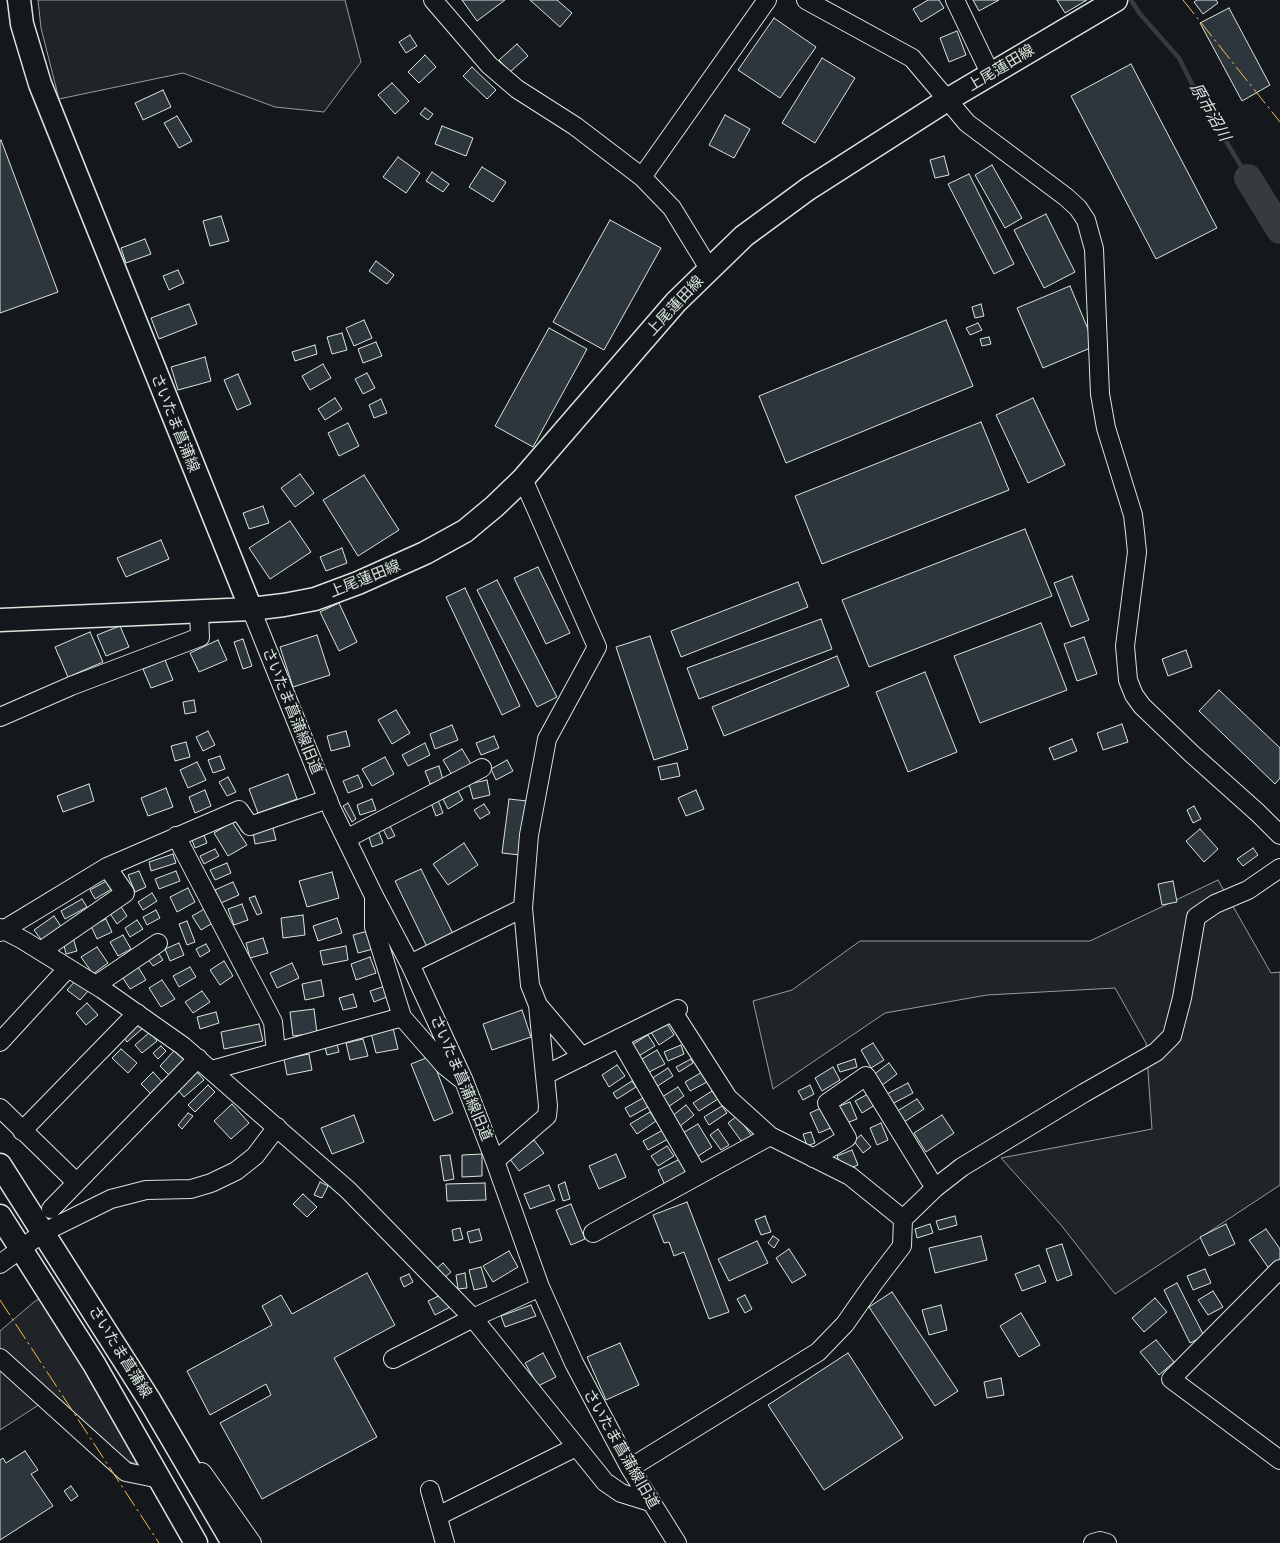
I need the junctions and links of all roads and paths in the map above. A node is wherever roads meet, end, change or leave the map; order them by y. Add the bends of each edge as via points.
1 (19, 0) edge
2 (433, 0) edge
3 (767, 0) edge
4 (806, 0) edge
5 (955, 0) edge
6 (1116, 0) edge
7 (990, 73) junction
8 (947, 100) junction
9 (642, 177) junction
10 (710, 270) junction
11 (523, 479) junction
12 (251, 609) junction
13 (199, 612) junction
14 (0, 620) edge
15 (0, 718) edge
16 (482, 768) dead end
17 (328, 799) junction
18 (1280, 835) edge
19 (176, 836) junction
20 (346, 839) junction
21 (107, 868) junction
22 (1280, 868) edge
23 (374, 896) junction
24 (523, 908) junction
25 (1, 930) edge
26 (158, 943) dead end
27 (41, 951) junction
28 (410, 964) junction
29 (68, 968) junction
30 (96, 985) junction
31 (538, 1005) junction
32 (136, 1013) junction
33 (402, 1017) junction
34 (619, 1038) junction
35 (0, 1042) edge
36 (276, 1052) junction
37 (582, 1057) junction
38 (198, 1058) junction
39 (212, 1070) junction
40 (545, 1075) junction
41 (464, 1081) junction
42 (0, 1108) edge
43 (277, 1127) junction
44 (22, 1131) junction
45 (770, 1136) junction
46 (813, 1158) junction
47 (495, 1161) junction
48 (0, 1165) edge
49 (698, 1175) junction
50 (76, 1182) junction
51 (935, 1188) junction
52 (51, 1209) dead end
53 (0, 1216) edge
54 (903, 1219) junction
55 (44, 1232) junction
56 (593, 1233) dead end
57 (21, 1248) junction
58 (0, 1264) edge
59 (1280, 1269) edge
60 (540, 1287) junction
61 (473, 1318) junction
62 (0, 1358) edge
63 (393, 1359) dead end
64 (129, 1367) junction
65 (576, 1446) junction
66 (1280, 1460) edge
67 (630, 1468) junction
68 (160, 1479) junction
69 (430, 1490) dead end
70 (650, 1502) junction
71 (438, 1516) junction
72 (196, 1543) edge
73 (233, 1543) edge
74 (252, 1543) edge
75 (444, 1543) edge
76 (677, 1543) edge
77 (1093, 1543) edge
78 (1107, 1543) edge

1 - 12 main road, さいたま菖蒲線 via 22,24 40,84
2 - 9 street via 489,65 517,89 575,126
3 - 9 street
4 - 8 street via 912,58
5 - 7 street
6 - 7 main road, 上尾蓮田線
7 - 8 main road, 上尾蓮田線
8 - 10 main road, 上尾蓮田線 via 776,212 744,236
8 - 18 street via 967,123 1066,197 1086,220 1094,249 1100,394 1106,428 1132,515 1137,552 1125,646 1128,680 1142,706
9 - 10 street via 672,208
10 - 11 main road, 上尾蓮田線 via 676,302
11 - 12 main road, 上尾蓮田線 via 465,531 395,568 315,599
11 - 24 street via 597,647 548,739 529,835
12 - 13 main road
12 - 17 street, さいたま菖蒲線旧道
13 - 14 main road
13 - 15 street via 200,637 71,686
16 - 20 street
17 - 19 street via 250,826 239,810
17 - 20 street, さいたま菖蒲線旧道
19 - 21 street
19 - 36 street via 273,1022
20 - 23 street, さいたま菖蒲線旧道
21 - 25 street
21 - 27 street via 125,894
22 - 51 street via 1248,890 1215,904 1196,918 1172,1036 1156,1052 970,1162
23 - 28 street, さいたま菖蒲線旧道
23 - 33 street via 374,928
24 - 28 street
24 - 31 street via 530,985
25 - 27 street
26 - 30 street
27 - 29 street
28 - 41 street, さいたま菖蒲線旧道
29 - 30 street
29 - 35 street
30 - 32 street
31 - 37 street
31 - 40 street
32 - 38 street
32 - 44 street
33 - 36 street
33 - 41 street via 445,1066
34 - 37 street
34 - 45 street via 676,1010 728,1098
34 - 49 street
36 - 39 street
37 - 40 street
38 - 39 street
38 - 50 street
39 - 43 street
40 - 47 street via 547,1116
41 - 47 street, さいたま菖蒲線旧道
42 - 44 street
43 - 55 street via 255,1156 236,1171 212,1183 191,1189 126,1194
43 - 61 street via 348,1190
44 - 50 street
45 - 46 street
45 - 49 street
46 - 51 street via 847,1138 827,1103 866,1076
46 - 54 street via 850,1176
47 - 60 street, さいたま菖蒲線旧道
48 - 55 main road, さいたま菖蒲線
49 - 56 street
50 - 52 street
51 - 54 street
53 - 57 main road, さいたま菖蒲線
54 - 67 street via 902,1246 845,1324 818,1352
55 - 57 street
55 - 64 main road, さいたま菖蒲線
57 - 58 street
57 - 68 main road, さいたま菖蒲線 via 94,1364
59 - 66 street via 1171,1379
60 - 61 street
60 - 67 street, さいたま菖蒲線旧道 via 574,1363
61 - 63 street
61 - 65 street
62 - 68 street via 126,1472
64 - 73 main road, さいたま菖蒲線
64 - 74 street
65 - 70 street via 605,1482 621,1494
65 - 71 street
67 - 70 street, さいたま菖蒲線旧道
68 - 72 main road, さいたま菖蒲線
69 - 71 street
70 - 76 street, さいたま菖蒲線旧道
71 - 75 street
77 - 78 street

